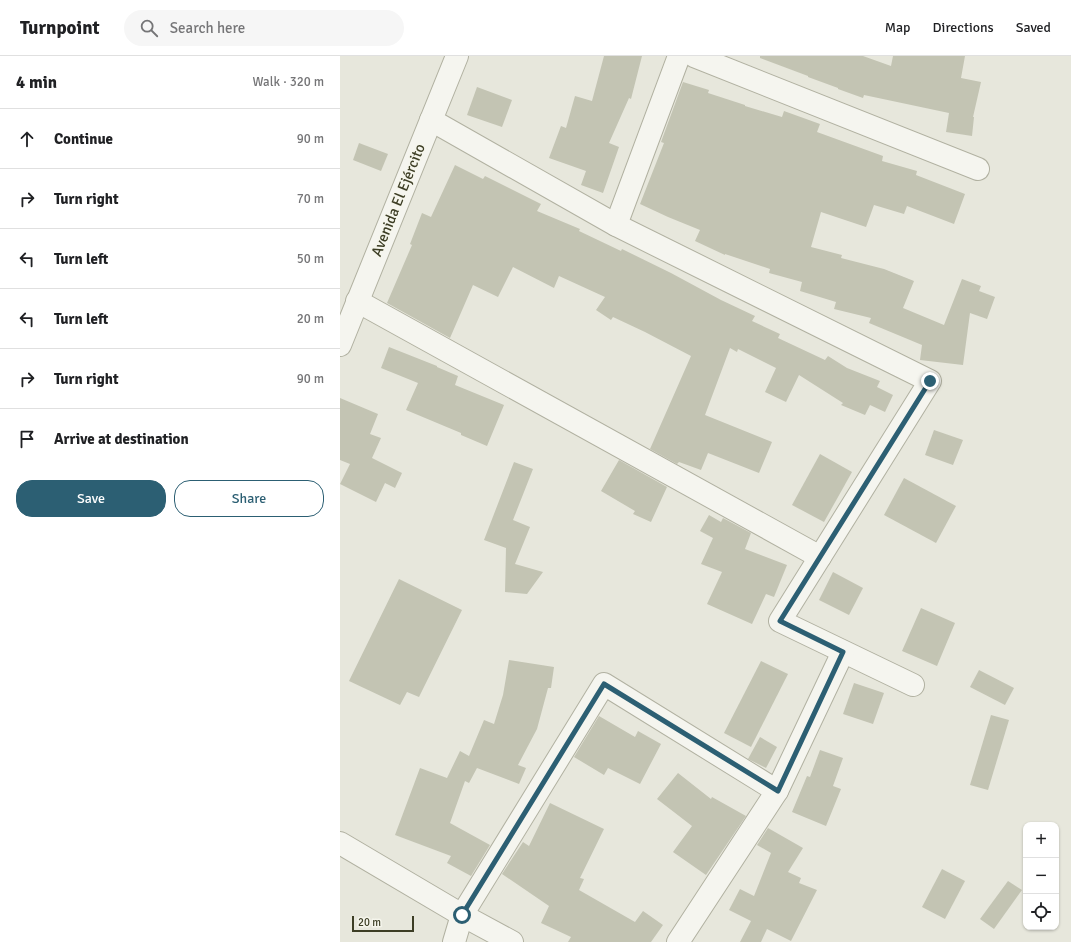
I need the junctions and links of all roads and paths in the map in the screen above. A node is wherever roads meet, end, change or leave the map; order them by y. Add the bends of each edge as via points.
1 (457, 56) edge
2 (679, 56) edge
3 (694, 56) edge
4 (431, 120) junction
5 (978, 169) dead end
6 (616, 225) junction
7 (357, 301) junction
8 (340, 345) edge
9 (820, 557) junction
10 (843, 652) junction
11 (913, 685) dead end
12 (778, 791) junction
13 (340, 843) edge
14 (462, 915) junction
15 (454, 942) edge
16 (512, 942) edge
17 (678, 942) edge

1 - 4 street, Avenida El Ejército
2 - 6 street
3 - 5 street
4 - 6 street
4 - 7 street, Avenida El Ejército
6 - 9 street via 930,381
7 - 8 street, Avenida El Ejército
7 - 9 street
9 - 10 street via 780,621
10 - 11 street
10 - 12 street
12 - 14 street via 604,684
12 - 17 street
13 - 14 street
14 - 15 street
14 - 16 street

